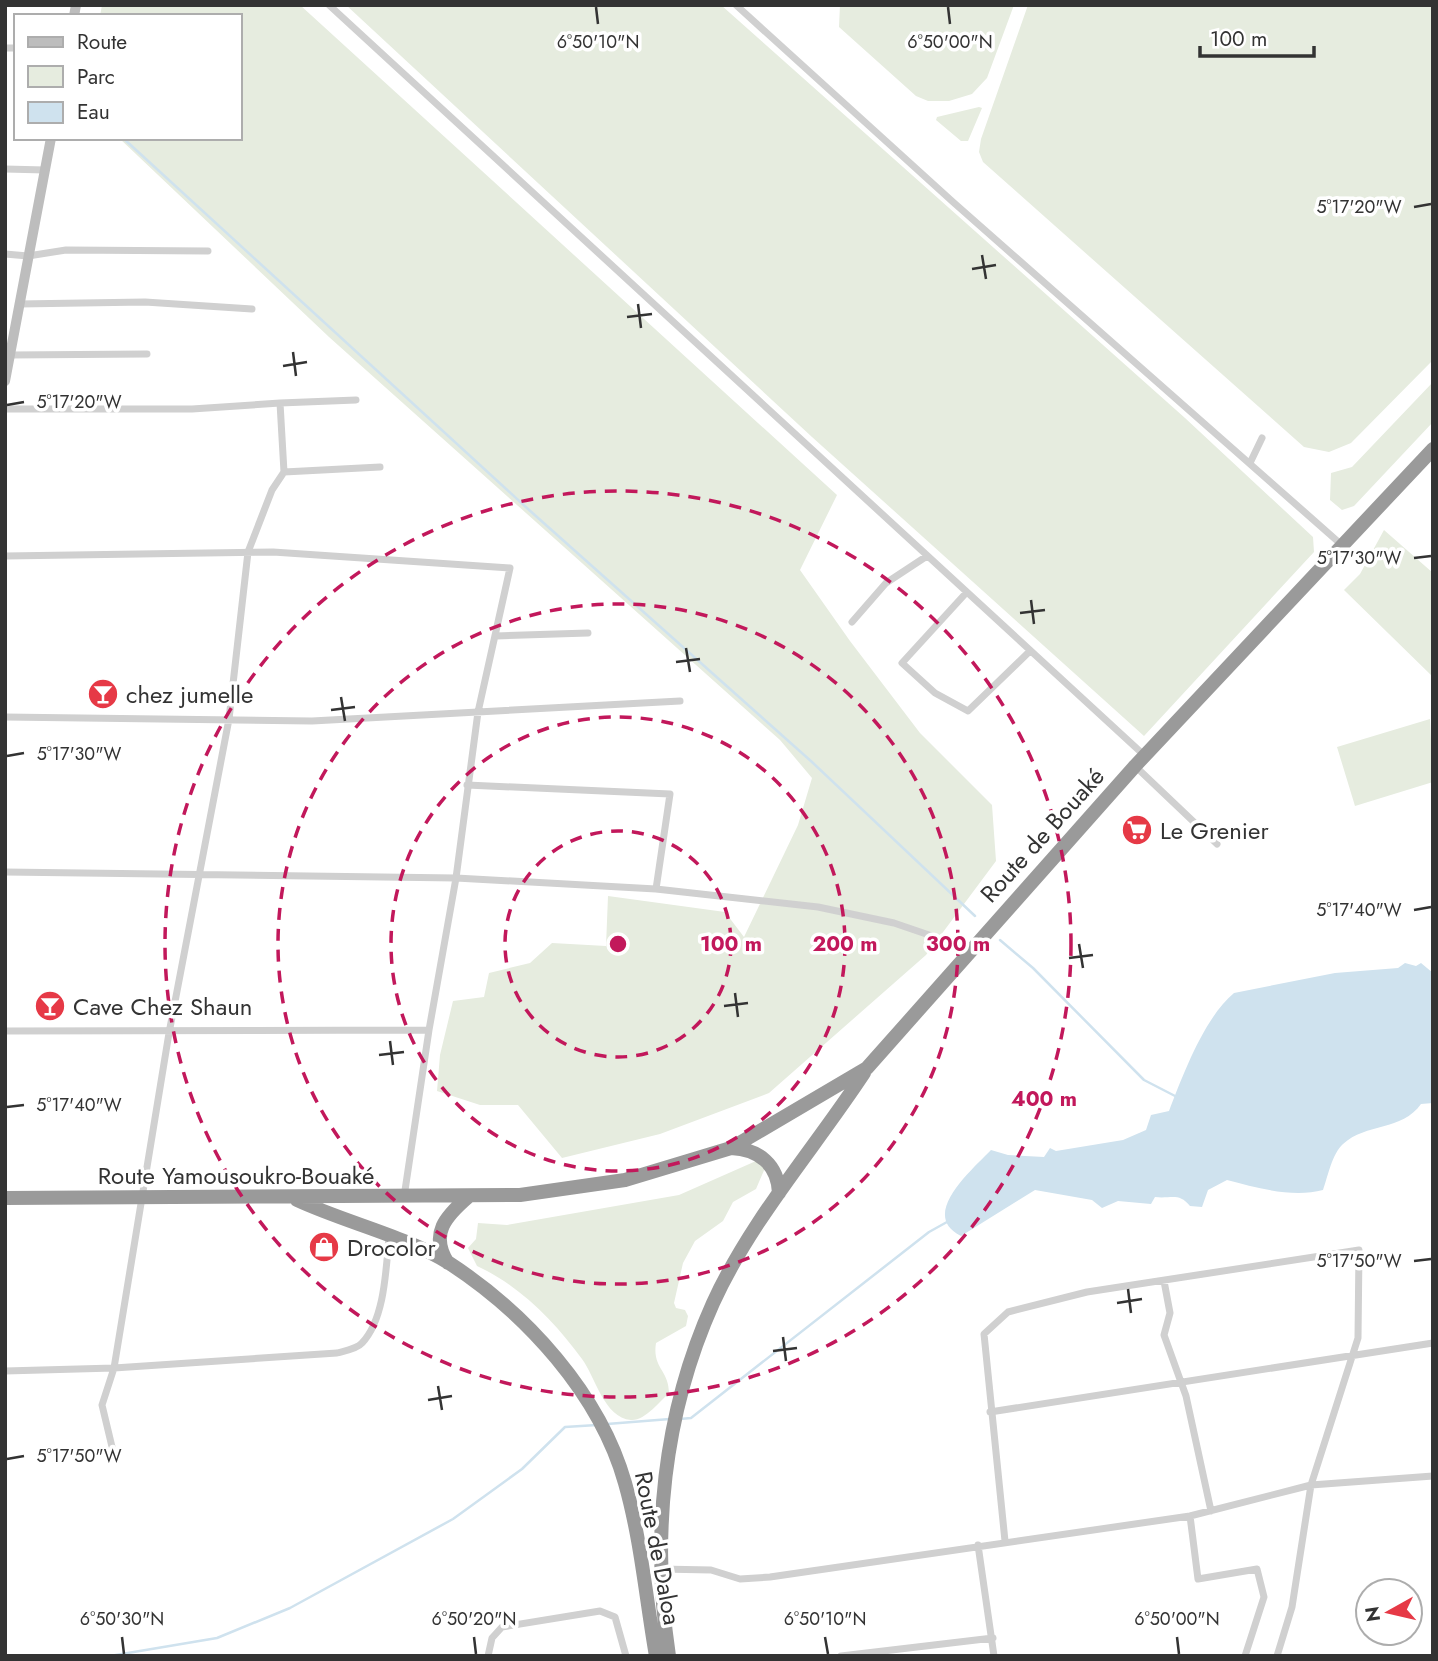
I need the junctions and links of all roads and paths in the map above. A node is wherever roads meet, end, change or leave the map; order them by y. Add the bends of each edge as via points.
1 (329, 5) edge
2 (736, 5) edge
3 (51, 140) edge
4 (5, 169) edge
5 (45, 170) junction
6 (208, 251) dead end
7 (5, 254) edge
8 (28, 256) junction
9 (19, 304) junction
10 (251, 309) dead end
11 (147, 354) dead end
12 (10, 355) junction
13 (5, 381) edge
14 (356, 400) dead end
15 (280, 403) junction
16 (5, 409) edge
17 (1262, 438) dead end
18 (1433, 449) edge
19 (1250, 463) junction
20 (380, 467) dead end
21 (284, 472) junction
22 (1343, 546) junction
23 (248, 552) junction
24 (5, 555) edge
25 (928, 556) junction
26 (966, 593) junction
27 (852, 622) dead end
28 (588, 633) dead end
29 (496, 636) junction
30 (1030, 651) junction
31 (680, 701) dead end
32 (478, 712) junction
33 (5, 717) edge
34 (229, 719) junction
35 (1140, 761) junction
36 (467, 786) junction
37 (1217, 844) dead end
38 (5, 872) edge
39 (198, 875) junction
40 (457, 878) junction
41 (656, 889) junction
42 (970, 949) junction
43 (429, 1030) junction
44 (5, 1031) edge
45 (169, 1033) junction
46 (867, 1068) junction
47 (731, 1148) junction
48 (779, 1194) junction
49 (144, 1197) junction
50 (468, 1197) junction
51 (5, 1198) edge
52 (293, 1198) junction
53 (404, 1198) junction
54 (389, 1237) junction
55 (448, 1263) junction
56 (1164, 1281) junction
57 (1433, 1343) edge
58 (1351, 1356) junction
59 (114, 1368) junction
60 (5, 1371) edge
61 (1180, 1383) junction
62 (990, 1412) junction
63 (113, 1451) dead end
64 (1433, 1476) edge
65 (1311, 1485) junction
66 (1212, 1511) junction
67 (1190, 1516) junction
68 (1005, 1541) junction
69 (978, 1545) junction
70 (660, 1569) junction
71 (642, 1570) junction
72 (993, 1638) junction
73 (488, 1656) edge
74 (626, 1656) edge
75 (656, 1656) edge
76 (669, 1656) edge
77 (841, 1656) edge
78 (994, 1656) edge
79 (1245, 1656) edge
80 (1277, 1656) edge

1 - 25 street
2 - 19 street
3 - 5 street
4 - 5 street
5 - 8 street
6 - 8 street via 66,250
7 - 8 street
8 - 9 street
9 - 10 street via 145,302
9 - 12 street
11 - 12 street
12 - 13 street
14 - 15 street
15 - 16 street via 192,409
15 - 21 street
17 - 19 street
18 - 22 highway, Route de Bouaké
19 - 22 street
20 - 21 street
21 - 23 street via 272,490
22 - 35 highway, Route de Bouaké
23 - 24 street
23 - 29 street via 510,568
23 - 34 street
25 - 26 street
25 - 27 street via 886,583
26 - 30 street
26 - 30 street via 902,663 917,679 968,711
28 - 29 street
29 - 32 street
30 - 35 street
31 - 32 street
32 - 34 street
32 - 36 street
33 - 34 street
34 - 39 street
35 - 37 street
35 - 42 highway, Route de Bouaké
36 - 40 street
36 - 41 street via 670,794
38 - 39 street
39 - 40 street
39 - 45 street
40 - 41 street
40 - 43 street
41 - 42 street via 818,907 894,923
42 - 46 highway, Route de Bouaké
43 - 45 street
43 - 53 street
44 - 45 street
45 - 49 street
46 - 47 highway, Route de Bouaké
46 - 48 highway, Route de Daloa
47 - 48 highway via 762,1156 775,1172
47 - 50 highway, Route de Bouaké via 625,1180 573,1190
48 - 70 highway, Route de Daloa via 713,1303 695,1351 668,1453
49 - 51 highway, Route Yamousoukro-Bouaké
49 - 52 highway, Route Yamousoukro-Bouaké
49 - 59 street
50 - 53 highway, Route Yamousoukro-Bouaké
50 - 55 highway via 440,1228 440,1247
52 - 53 highway, Route Yamousoukro-Bouaké
52 - 54 highway, Route de Daloa
54 - 55 highway, Route de Daloa
54 - 59 street via 384,1294 361,1345 288,1359
55 - 71 highway, Route de Daloa via 539,1340 600,1423 625,1484
56 - 58 street via 1359,1250 1358,1338
56 - 61 street via 1170,1312 1164,1335
56 - 62 street via 1087,1292 1008,1312 984,1334
57 - 58 street
58 - 61 street
58 - 65 street
59 - 60 street
59 - 63 street via 102,1405
61 - 62 street
61 - 66 street
62 - 68 street
64 - 65 street
65 - 66 street
65 - 80 street via 1292,1607
66 - 67 street
67 - 68 street
67 - 79 street via 1198,1579 1257,1569 1264,1597
68 - 69 street
69 - 70 street via 770,1577 740,1579 710,1570
69 - 72 street
70 - 71 highway
70 - 76 highway, Route de Daloa
71 - 75 highway, Route de Daloa
72 - 77 street
72 - 78 street
73 - 74 street via 492,1638 502,1627 600,1611 615,1616

